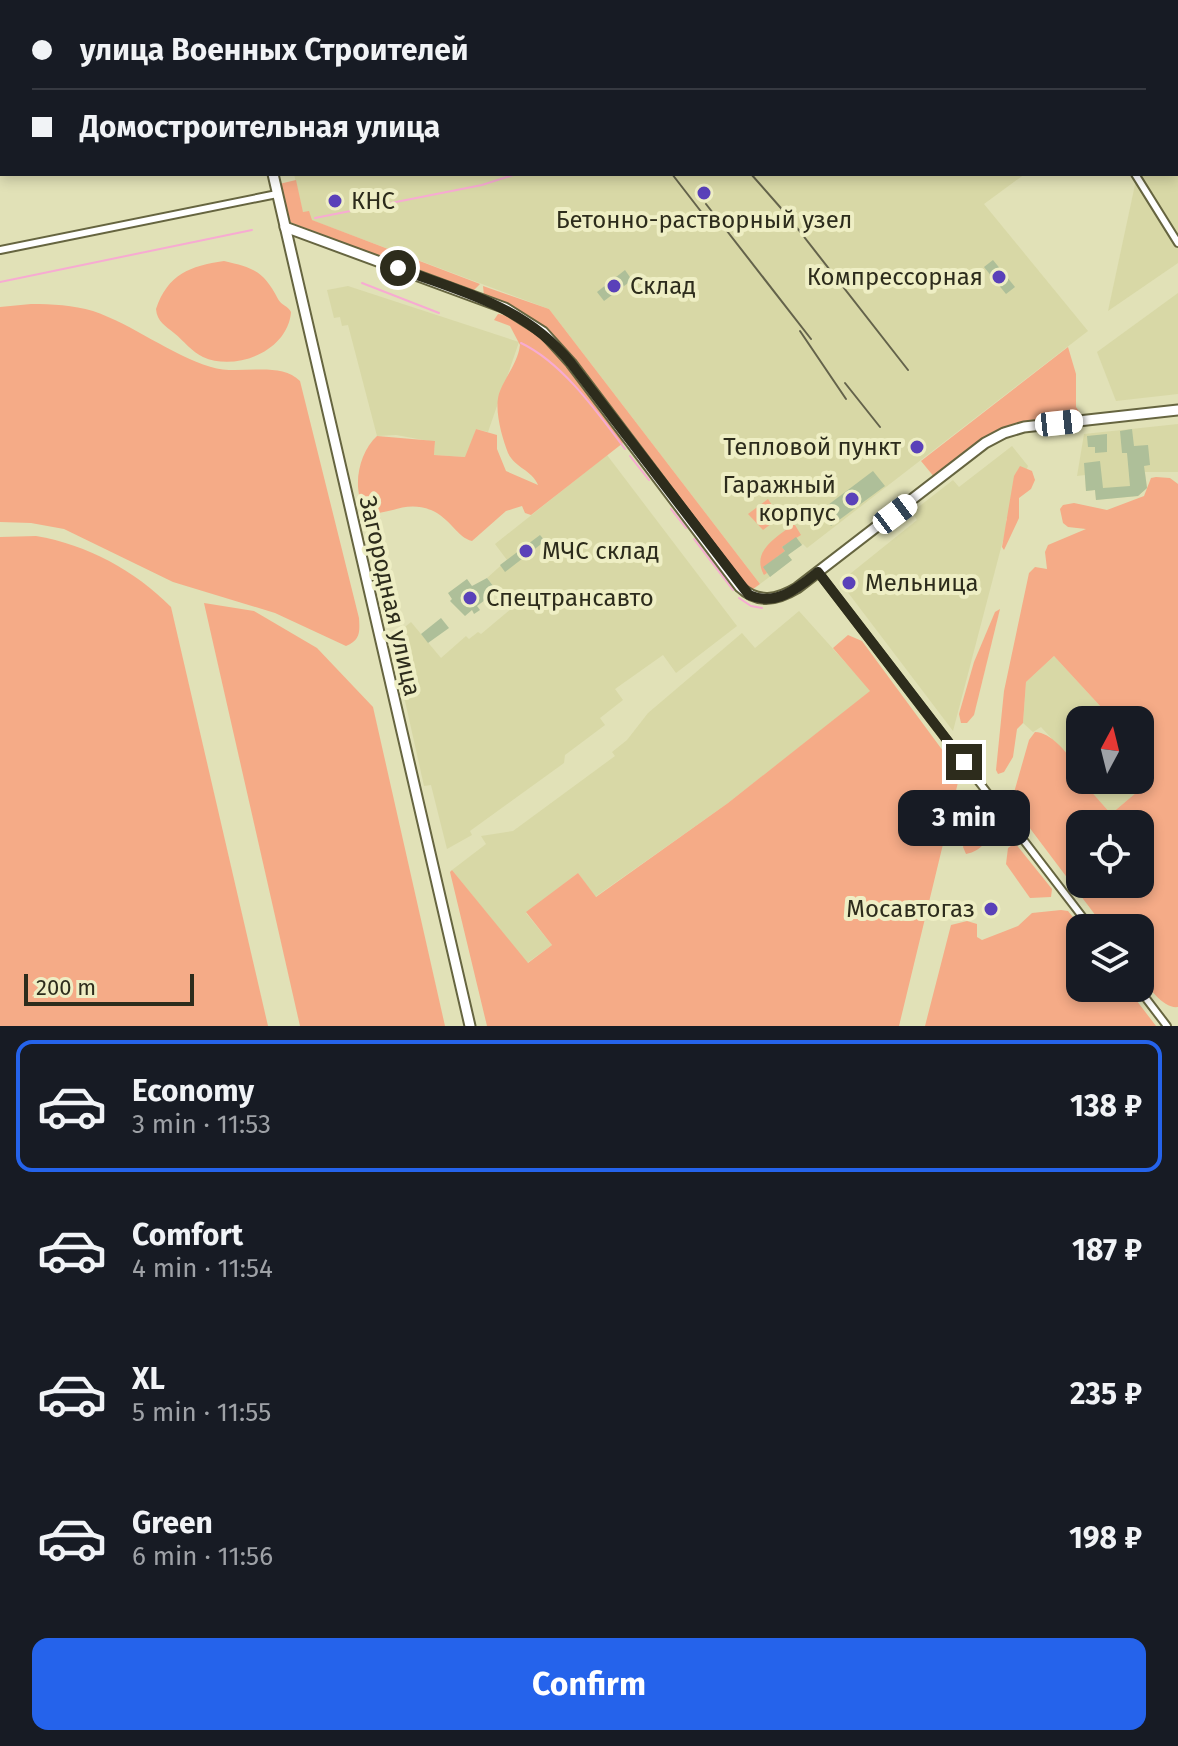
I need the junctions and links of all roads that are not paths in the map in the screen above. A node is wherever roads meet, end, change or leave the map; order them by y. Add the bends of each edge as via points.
1 (273, 176) edge
2 (1136, 176) edge
3 (277, 194) junction
4 (285, 227) junction
5 (1178, 243) edge
6 (0, 250) edge
7 (1178, 410) edge
8 (818, 572) junction
9 (1080, 914) edge
10 (1149, 1002) edge
11 (470, 1026) edge
12 (1167, 1026) edge

1 - 3 street, Загородная улица
2 - 5 street
3 - 4 street, Загородная улица
3 - 6 street
4 - 8 street via 505,308 543,332 749,595 778,597
4 - 11 street, Загородная улица
7 - 8 street via 1004,433
8 - 9 street
10 - 12 street

